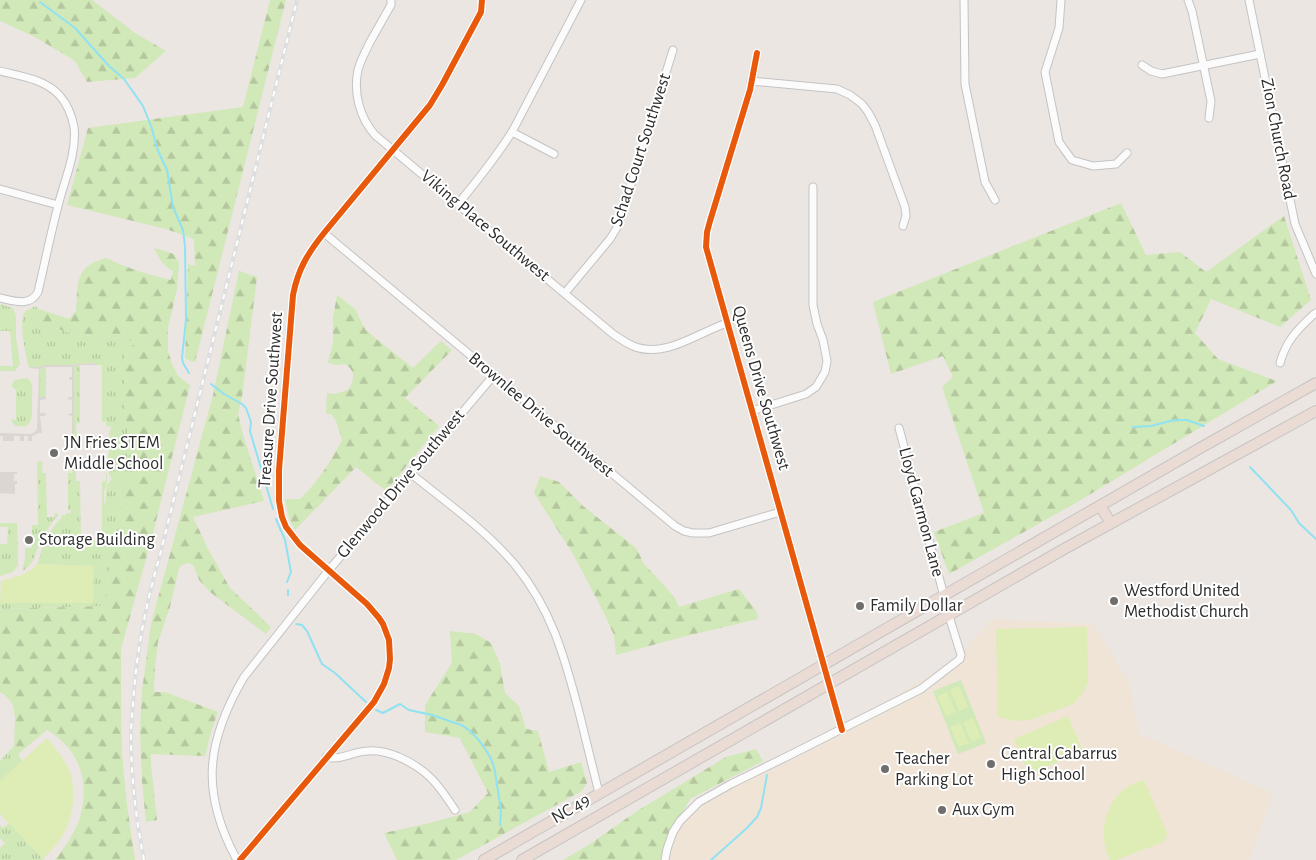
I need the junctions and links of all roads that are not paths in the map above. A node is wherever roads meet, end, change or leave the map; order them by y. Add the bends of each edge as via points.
1 (391, 0) edge
2 (482, 0) edge
3 (581, 0) edge
4 (964, 0) edge
5 (1061, 0) edge
6 (1188, 0) edge
7 (1249, 0) edge
8 (673, 50) dead end
9 (757, 53) dead end
10 (1260, 54) junction
11 (1142, 65) dead end
12 (1203, 66) junction
13 (0, 71) edge
14 (751, 81) junction
15 (1209, 118) dead end
16 (512, 132) junction
17 (393, 150) junction
18 (1127, 153) dead end
19 (554, 154) dead end
20 (813, 187) dead end
21 (0, 189) edge
22 (995, 200) dead end
23 (458, 204) junction
24 (58, 205) junction
25 (903, 226) dead end
26 (324, 233) junction
27 (1316, 274) edge
28 (565, 293) junction
29 (0, 298) edge
30 (1316, 313) edge
31 (727, 323) junction
32 (1280, 363) dead end
33 (494, 375) junction
34 (1316, 384) edge
35 (752, 411) junction
36 (1316, 411) edge
37 (899, 428) dead end
38 (410, 473) junction
39 (1100, 506) junction
40 (780, 512) junction
41 (1111, 523) junction
42 (329, 570) junction
43 (944, 596) junction
44 (949, 616) junction
45 (823, 665) junction
46 (830, 684) junction
47 (842, 730) junction
48 (326, 757) junction
49 (599, 793) junction
50 (455, 810) dead end
51 (238, 860) edge
52 (484, 860) edge
53 (522, 860) edge
54 (666, 860) edge

1 - 17 street, Viking Place Southwest via 364,55 356,85 365,122
2 - 17 street, Treasure Drive Southwest via 480,12 442,85
3 - 16 street
4 - 22 street via 965,84 985,182
5 - 18 street via 1059,28 1045,72 1059,142 1072,160 1093,166 1116,164
6 - 12 street
7 - 10 street, Zion Church Road
8 - 28 street, Schad Court Southwest via 618,226
9 - 14 street, Queens Drive Southwest
10 - 12 street
10 - 27 street, Zion Church Road via 1295,224
11 - 12 street via 1162,74
12 - 15 street via 1211,101
13 - 24 street via 29,78 51,88 67,107 74,127 74,141
14 - 25 street via 837,89 862,104 875,125 905,207
14 - 31 street, Queens Drive Southwest via 707,232 707,254
16 - 19 street
16 - 23 street
17 - 23 street, Viking Place Southwest
17 - 26 street, Treasure Drive Southwest
20 - 35 street via 813,305 827,361 825,372 816,387 806,394
21 - 24 street
23 - 28 street, Viking Place Southwest
24 - 29 street via 35,298 21,302
26 - 33 street, Brownlee Drive Southwest
26 - 42 street, Treasure Drive Southwest via 301,267 293,295 278,492 286,527 300,545
28 - 31 street, Viking Place Southwest via 624,342 649,350 667,348
30 - 32 street via 1295,333 1283,350
31 - 35 street, Queens Drive Southwest
33 - 38 street, Glenwood Drive Southwest
33 - 40 street, Brownlee Drive Southwest via 675,526 693,533 708,533
34 - 39 highway, NC 49
35 - 40 street, Queens Drive Southwest
36 - 41 highway, NC 49
37 - 43 street, Lloyd Garmon Lane
38 - 42 street, Glenwood Drive Southwest
38 - 49 street via 500,549 520,571 541,604 564,656
39 - 41 highway
39 - 43 highway, NC 49
40 - 45 street, Queens Drive Southwest
41 - 44 highway, NC 49
42 - 48 street, Treasure Drive Southwest via 379,618 387,633 390,659 388,674 374,702
42 - 51 street, Glenwood Drive Southwest via 244,677 220,727 212,756 211,779 219,816
43 - 45 highway, NC 49
44 - 46 highway, NC 49
44 - 47 street via 960,659 921,689
45 - 46 street, Queens Drive Southwest
45 - 49 highway, NC 49 / NC 49
46 - 47 street, Queens Drive Southwest
46 - 53 highway, NC 49
47 - 54 street via 699,802 680,821
48 - 50 street via 369,751 392,754 424,771
48 - 51 street, Treasure Drive Southwest
49 - 52 highway, NC 49 / NC 49

